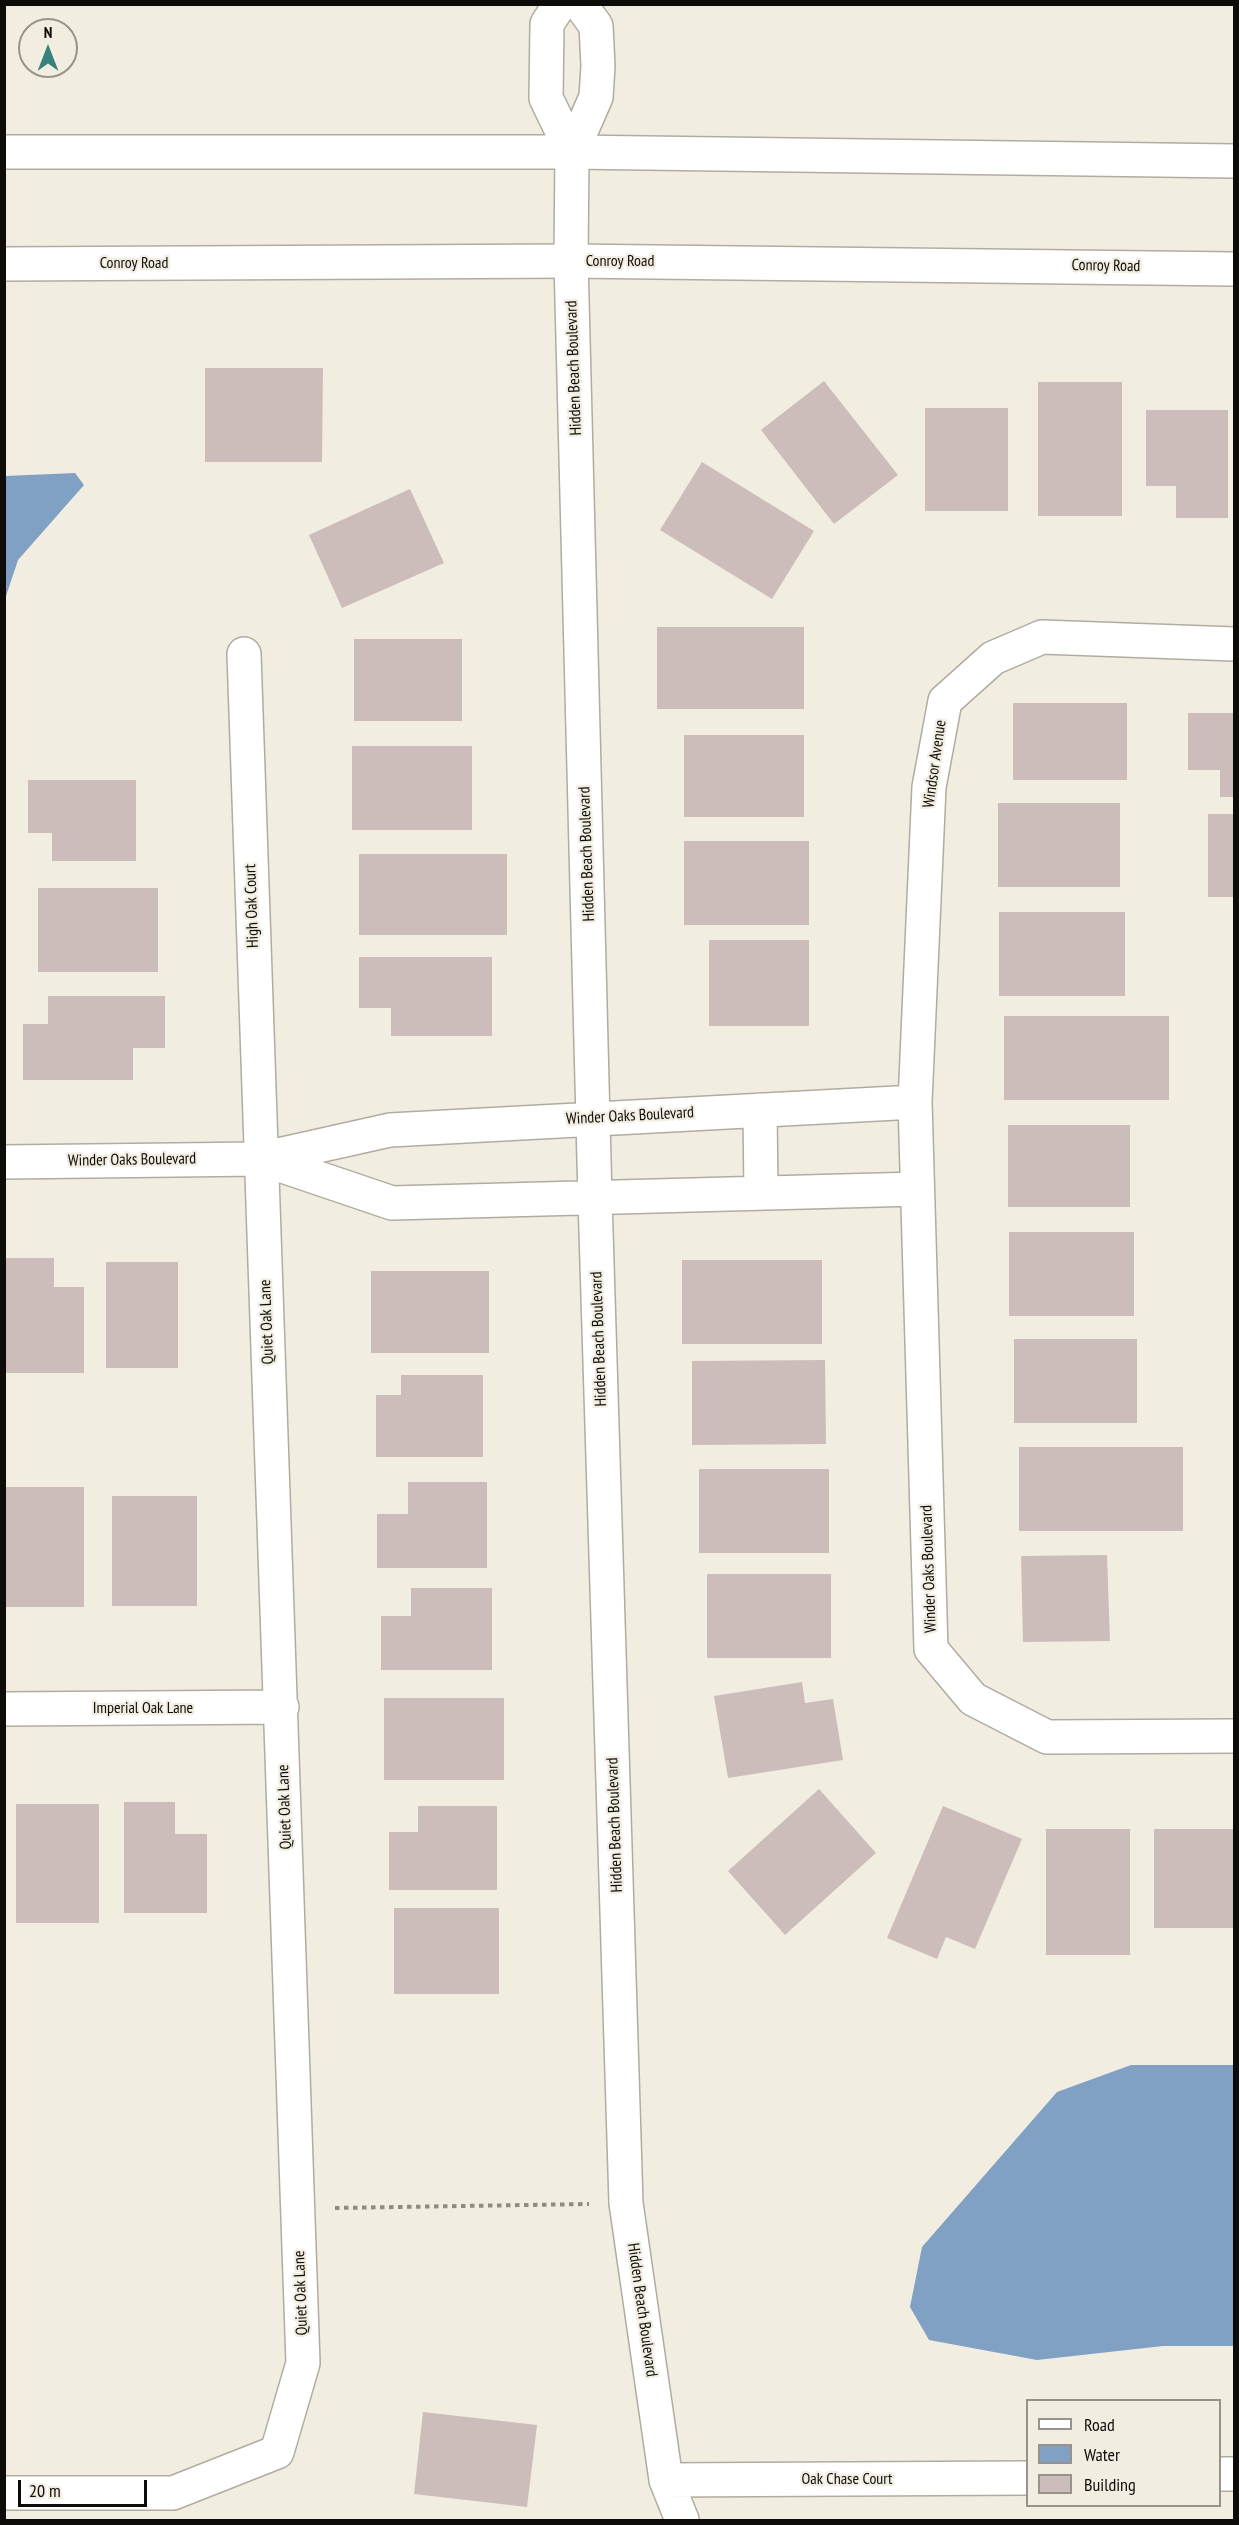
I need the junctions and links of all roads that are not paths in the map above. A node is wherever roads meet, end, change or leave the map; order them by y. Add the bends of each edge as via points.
1 (560, 4) edge
2 (580, 4) edge
3 (4, 152) edge
4 (572, 152) junction
5 (1234, 161) edge
6 (571, 261) junction
7 (4, 264) edge
8 (1234, 269) edge
9 (1234, 644) edge
10 (244, 654) dead end
11 (915, 1102) junction
12 (760, 1110) junction
13 (595, 1118) junction
14 (260, 1159) junction
15 (4, 1162) edge
16 (917, 1188) junction
17 (761, 1194) junction
18 (595, 1199) junction
19 (282, 1707) junction
20 (4, 1709) edge
21 (1234, 1736) edge
22 (1026, 2478) edge
23 (666, 2480) junction
24 (4, 2493) edge
25 (682, 2520) edge

1 - 4 street via 547,24 546,98
2 - 4 street via 596,26 596,98
3 - 4 street
4 - 5 street
4 - 6 street, Hidden Beach Boulevard
6 - 7 street, Conroy Road
6 - 8 street, Conroy Road
6 - 13 street, Hidden Beach Boulevard
9 - 11 street, Windsor Avenue via 1042,637 993,658 945,701 929,787
10 - 14 street, High Oak Court
11 - 12 street, Winder Oaks Boulevard
11 - 16 street, Winder Oaks Boulevard
12 - 13 street, Winder Oaks Boulevard
12 - 17 street
13 - 14 street, Winder Oaks Boulevard via 390,1130
13 - 18 street, Hidden Beach Boulevard
14 - 15 street, Winder Oaks Boulevard
14 - 18 street, Winder Oaks Boulevard via 392,1203
14 - 19 street, Quiet Oak Lane
16 - 17 street, Winder Oaks Boulevard
16 - 21 street, Winder Oaks Boulevard via 931,1649 973,1699 1047,1737
17 - 18 street, Winder Oaks Boulevard
18 - 23 street, Hidden Beach Boulevard via 626,2204
19 - 20 street, Imperial Oak Lane
19 - 24 street, Quiet Oak Lane via 303,2363 277,2452 173,2493
22 - 23 street, Oak Chase Court
23 - 25 street, Hidden Beach Boulevard

